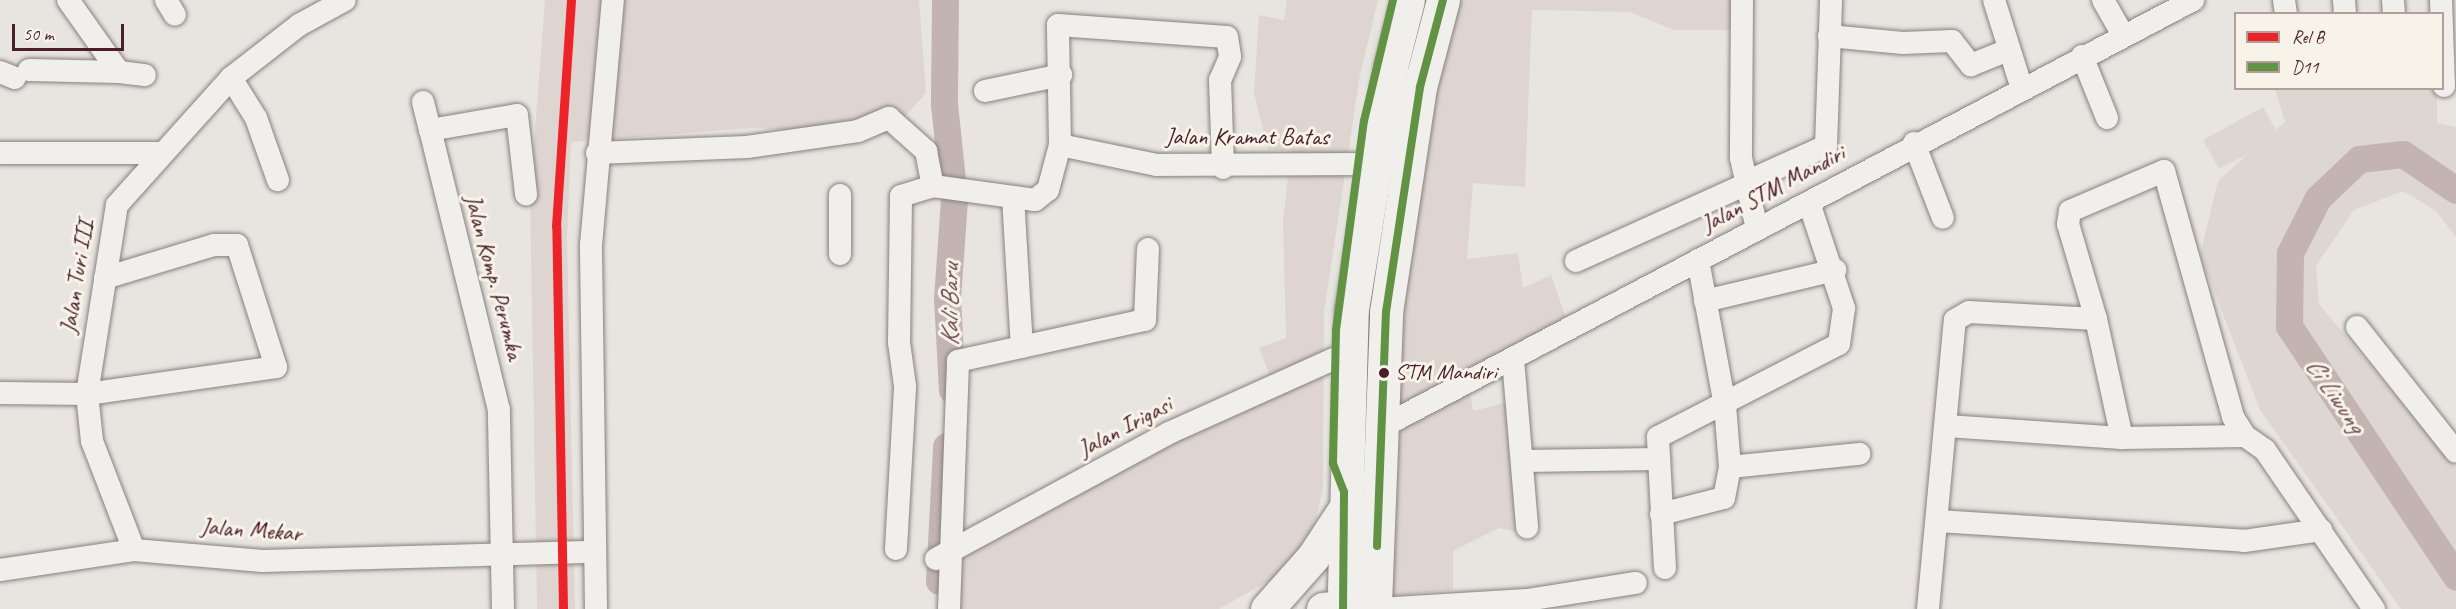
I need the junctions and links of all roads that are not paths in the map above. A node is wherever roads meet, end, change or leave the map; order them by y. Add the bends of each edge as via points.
1 (68, 0) edge
2 (345, 0) edge
3 (613, 0) edge
4 (1393, 0) edge
5 (1408, 0) edge
6 (1427, 0) edge
7 (1443, 0) edge
8 (1742, 0) edge
9 (1831, 0) edge
10 (1994, 0) edge
11 (2103, 0) edge
12 (2193, 0) edge
13 (2123, 34) junction
14 (1829, 36) junction
15 (98, 38) junction
16 (2444, 43) edge
17 (1405, 46) junction
18 (2008, 50) junction
19 (2082, 56) junction
20 (74, 70) junction
21 (119, 72) junction
22 (15, 73) edge
23 (145, 75) dead end
24 (1061, 75) junction
25 (231, 78) junction
26 (2447, 86) edge
27 (2022, 89) junction
28 (985, 90) dead end
29 (423, 102) dead end
30 (2107, 118) dead end
31 (430, 130) junction
32 (1914, 143) junction
33 (1060, 145) junction
34 (0, 153) edge
35 (158, 153) junction
36 (597, 153) junction
37 (1357, 164) junction
38 (1223, 168) junction
39 (278, 180) dead end
40 (1744, 184) junction
41 (935, 187) junction
42 (526, 194) dead end
43 (840, 195) dead end
44 (1013, 197) junction
45 (1809, 202) junction
46 (1943, 218) dead end
47 (1757, 229) junction
48 (1148, 249) dead end
49 (840, 254) dead end
50 (1351, 259) junction
51 (1698, 260) junction
52 (1576, 261) dead end
53 (1834, 270) junction
54 (105, 278) junction
55 (1705, 301) junction
56 (2096, 319) junction
57 (2357, 327) dead end
58 (1022, 347) junction
59 (1334, 359) junction
60 (1513, 359) junction
61 (0, 393) edge
62 (87, 394) junction
63 (1725, 405) junction
64 (1947, 426) junction
65 (1372, 428) junction
66 (2245, 436) junction
67 (2122, 438) junction
68 (2456, 452) edge
69 (1859, 454) dead end
70 (1659, 459) junction
71 (1523, 461) junction
72 (1730, 466) junction
73 (1344, 501) junction
74 (1660, 514) junction
75 (1938, 522) junction
76 (1527, 527) dead end
77 (2321, 530) junction
78 (897, 549) dead end
79 (134, 550) junction
80 (499, 552) junction
81 (596, 552) junction
82 (939, 557) junction
83 (1665, 568) dead end
84 (0, 570) edge
85 (1636, 583) dead end
86 (1360, 599) edge
87 (1527, 604) edge
88 (503, 609) edge
89 (596, 609) edge
90 (949, 609) edge
91 (1267, 609) edge
92 (1278, 609) edge
93 (1928, 609) edge
94 (2374, 609) edge

1 - 15 street
2 - 25 street, Jalan Turi III via 299,26
3 - 36 street
4 - 17 highway
5 - 17 highway
6 - 17 highway
7 - 17 highway
8 - 40 street
9 - 14 street
10 - 18 street
11 - 13 street
12 - 13 street, Jalan STM Mandiri
13 - 19 street, Jalan STM Mandiri
14 - 18 street via 1903,44 1952,41 1971,65
14 - 40 street via 1825,149
15 - 20 street
15 - 21 street
16 - 26 street
17 - 37 highway
17 - 50 highway
17 - 65 highway via 1379,311
18 - 27 street
19 - 27 street, Jalan STM Mandiri
19 - 30 street
20 - 21 street
20 - 22 street
21 - 23 street
24 - 28 street
24 - 33 street
24 - 38 street via 1058,25 1228,37 1230,57 1220,80
25 - 35 street, Jalan Turi III
25 - 39 street via 256,118
27 - 32 street, Jalan STM Mandiri
29 - 31 street, Jalan Komp. Perumka
31 - 42 street via 517,115
31 - 80 street, Jalan Komp. Perumka via 499,410
32 - 45 street, Jalan STM Mandiri
32 - 46 street
33 - 38 street, Jalan Kramat Batas via 1156,165
33 - 44 street via 1046,194 1035,200
34 - 35 street
35 - 54 street, Jalan Turi III via 117,205
36 - 41 street via 747,147 858,131 889,118 926,151
36 - 81 street via 591,245
37 - 38 street, Jalan Kramat Batas
37 - 50 highway
40 - 47 street
40 - 52 street
41 - 44 street
41 - 78 street via 900,196 899,342 905,386
43 - 49 street
44 - 58 street
45 - 47 street, Jalan STM Mandiri
45 - 53 street
47 - 51 street, Jalan STM Mandiri
48 - 58 street via 1145,320
50 - 59 highway
50 - 73 highway
51 - 55 street
51 - 60 street, Jalan STM Mandiri
53 - 55 street
53 - 63 street via 1844,308 1839,344
54 - 62 street, Jalan Turi III
54 - 62 street via 214,245 237,245 276,367
55 - 63 street
56 - 64 street via 1969,312 1958,316 1953,324
56 - 66 street via 2068,224 2070,211 2164,171 2233,417
56 - 67 street
57 - 68 street
58 - 82 street via 958,361
59 - 73 highway via 1333,463
59 - 82 street, Jalan Irigasi via 1169,433
60 - 65 street, Jalan STM Mandiri
60 - 71 street
61 - 62 street
62 - 79 street, Jalan Turi III via 95,452
63 - 70 street via 1663,431
63 - 72 street
64 - 67 street
64 - 75 street
65 - 86 highway
66 - 67 street
66 - 77 street via 2265,450
69 - 72 street
70 - 71 street
70 - 74 street
71 - 76 street
72 - 74 street via 1724,498
73 - 86 highway
73 - 91 highway via 1313,557
74 - 83 street
75 - 77 street via 2244,541
75 - 93 street
77 - 94 street
79 - 80 street, Jalan Mekar via 263,561
79 - 84 street, Jalan Mekar
80 - 81 street, Jalan Mekar
80 - 88 street, Jalan Komp. Perumka
81 - 89 street
82 - 90 street
85 - 87 street
86 - 87 street
86 - 92 highway

